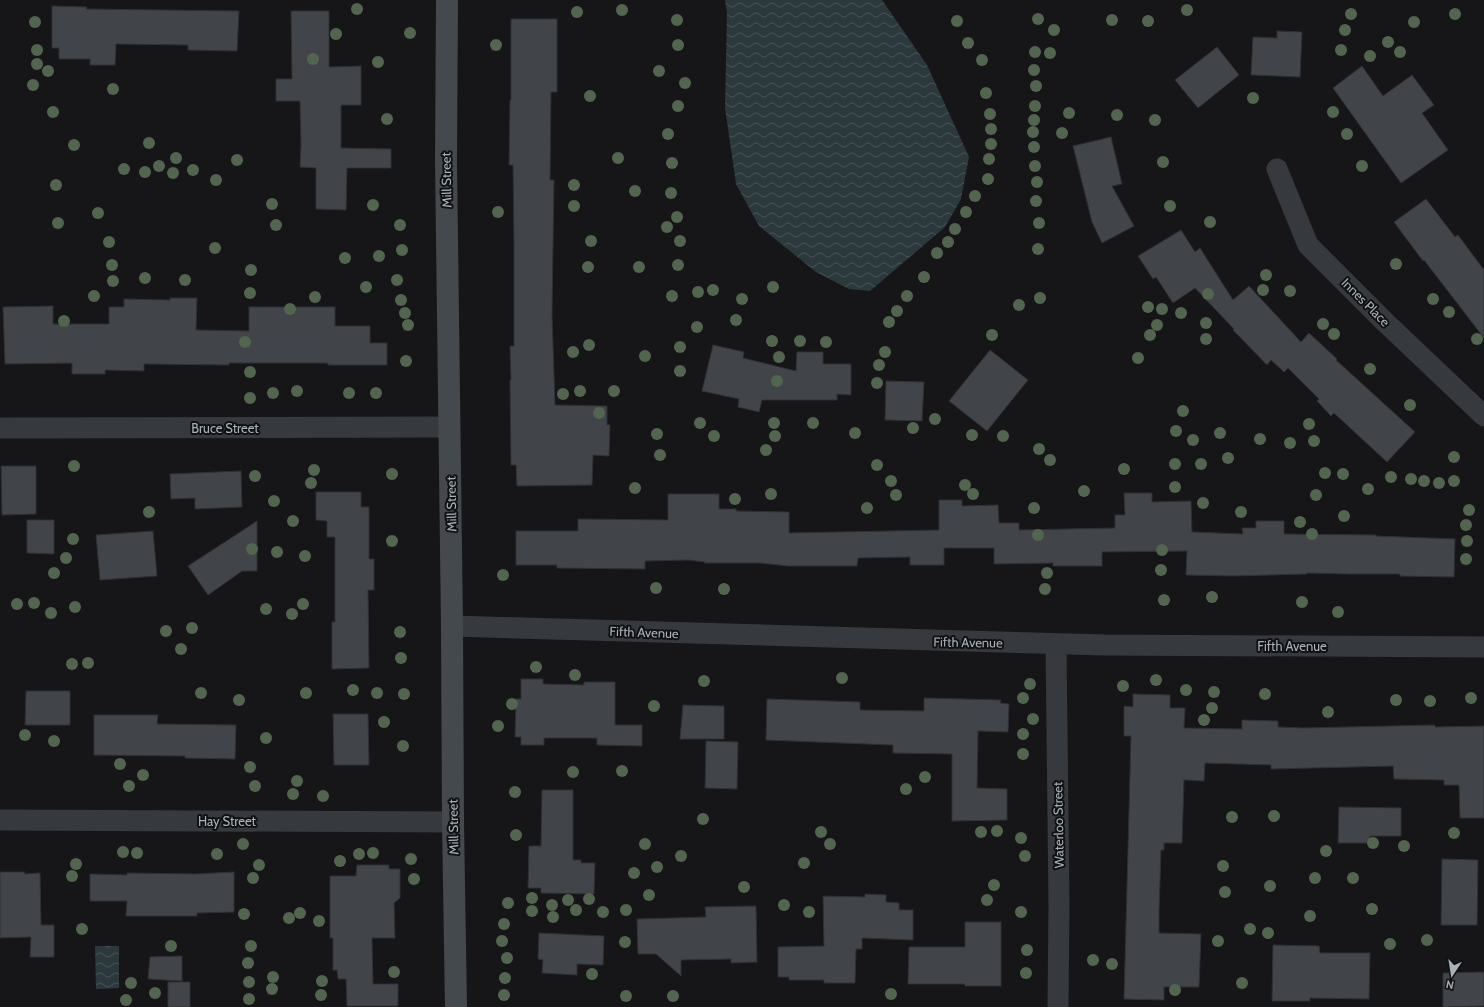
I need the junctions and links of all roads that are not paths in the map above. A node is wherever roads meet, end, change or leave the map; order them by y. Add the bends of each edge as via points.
1 (447, 0) edge
2 (1277, 169) dead end
3 (1484, 416) edge
4 (450, 427) junction
5 (0, 428) edge
6 (452, 626) junction
7 (1056, 644) junction
8 (1484, 647) edge
9 (0, 820) edge
10 (453, 822) junction
11 (456, 1007) edge
12 (1058, 1007) edge

1 - 4 main road, Mill Street via 446,161
2 - 3 street, Innes Place via 1308,245
4 - 5 street, Bruce Street
4 - 6 main road, Mill Street
6 - 7 street, Fifth Avenue
6 - 10 main road, Mill Street
7 - 8 street, Fifth Avenue
7 - 12 street, Waterloo Street
9 - 10 street, Hay Street
10 - 11 main road, Mill Street

